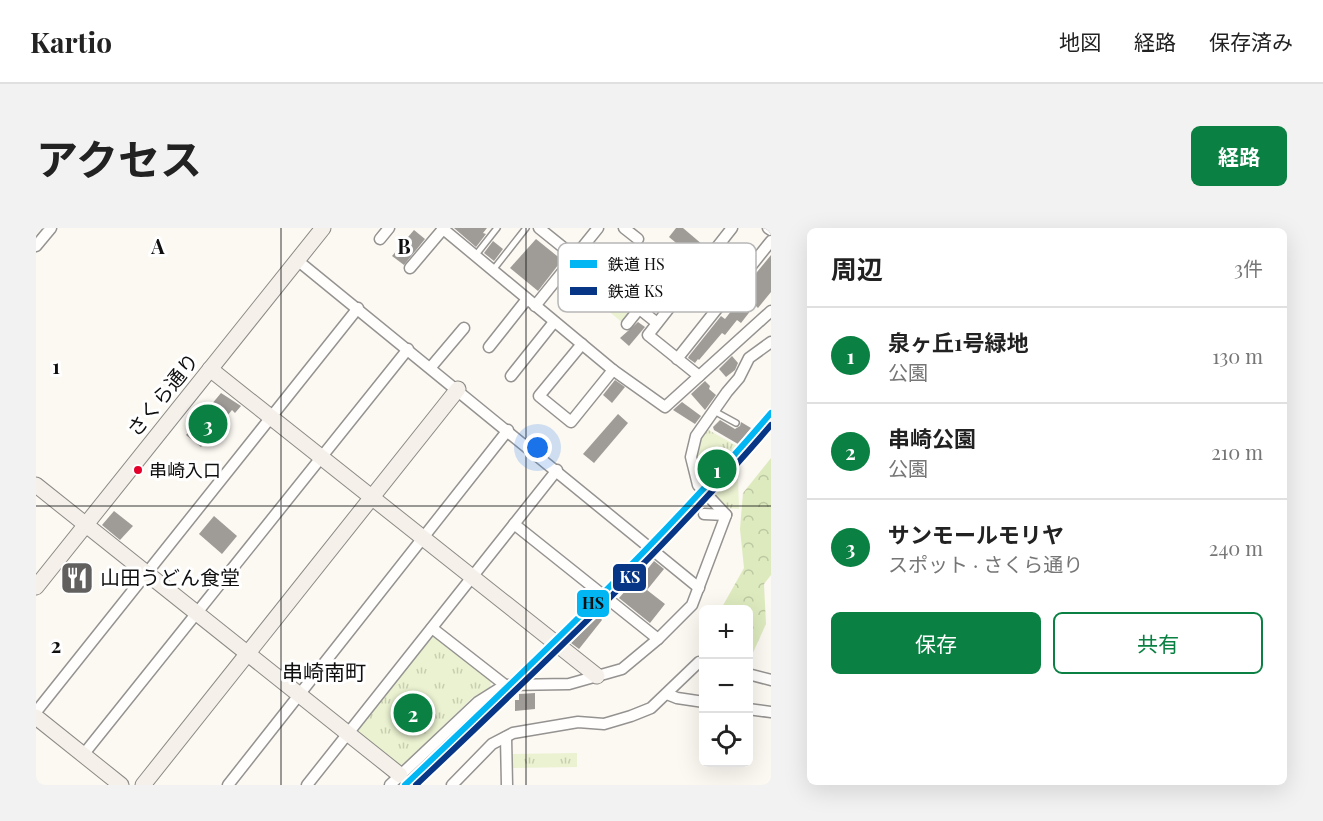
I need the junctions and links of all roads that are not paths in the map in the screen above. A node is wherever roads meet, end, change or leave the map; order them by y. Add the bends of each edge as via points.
1 (51, 228) edge
2 (323, 228) edge
3 (389, 228) edge
4 (442, 228) edge
5 (497, 228) edge
6 (526, 228) edge
7 (539, 228) edge
8 (598, 228) edge
9 (624, 228) edge
10 (732, 228) edge
11 (380, 239) dead end
12 (638, 239) dead end
13 (771, 241) edge
14 (586, 243) edge
15 (720, 243) edge
16 (558, 244) edge
17 (36, 246) edge
18 (475, 256) junction
19 (297, 260) junction
20 (756, 260) edge
21 (410, 268) dead end
22 (493, 270) junction
23 (558, 274) edge
24 (531, 303) junction
25 (358, 308) junction
26 (771, 311) edge
27 (635, 312) edge
28 (643, 312) edge
29 (666, 312) edge
30 (714, 312) edge
31 (554, 322) junction
32 (657, 323) junction
33 (627, 324) dead end
34 (464, 328) dead end
35 (771, 342) edge
36 (582, 344) junction
37 (489, 347) dead end
38 (408, 349) junction
39 (677, 359) junction
40 (431, 367) junction
41 (210, 369) junction
42 (613, 370) junction
43 (510, 376) dead end
44 (699, 376) junction
45 (458, 389) junction
46 (714, 411) junction
47 (271, 418) junction
48 (736, 423) dead end
49 (508, 430) junction
50 (321, 457) junction
51 (557, 471) junction
52 (36, 485) edge
53 (372, 498) junction
54 (704, 514) dead end
55 (726, 515) junction
56 (86, 524) junction
57 (514, 524) junction
58 (422, 538) junction
59 (148, 573) junction
60 (472, 577) junction
61 (36, 587) edge
62 (699, 588) junction
63 (197, 613) junction
64 (432, 628) junction
65 (658, 639) junction
66 (248, 653) junction
67 (699, 662) edge
68 (753, 675) edge
69 (597, 676) junction
70 (771, 680) edge
71 (505, 685) junction
72 (300, 694) junction
73 (668, 694) junction
74 (699, 701) edge
75 (753, 710) edge
76 (36, 712) edge
77 (771, 712) edge
78 (36, 717) edge
79 (348, 733) junction
80 (506, 737) junction
81 (83, 755) junction
82 (395, 780) edge
83 (120, 785) edge
84 (143, 785) edge
85 (228, 785) edge
86 (307, 785) edge
87 (452, 785) edge
88 (507, 785) edge

1 - 17 street
2 - 19 street, さくら通り
3 - 11 street
4 - 18 street
4 - 21 street
5 - 18 lane
6 - 22 lane
7 - 16 street
8 - 14 street
9 - 12 street
10 - 15 street
13 - 20 street
18 - 22 street
19 - 25 street
19 - 41 street, さくら通り
22 - 24 street
23 - 24 street
24 - 31 street
24 - 37 street
25 - 38 street
25 - 47 street
26 - 44 street
27 - 33 street
28 - 32 street
29 - 32 street
30 - 39 street
31 - 36 street
31 - 43 street
32 - 39 street via 648,335
34 - 40 street
35 - 46 street via 749,358 740,378
36 - 42 street
36 - 42 street via 539,396 571,422
38 - 40 street
38 - 50 street
39 - 44 street
40 - 45 street
41 - 47 street
41 - 56 street, さくら通り
42 - 44 street via 665,407
45 - 49 street
45 - 53 street
46 - 48 lane
46 - 55 street via 696,436 691,457 698,486
47 - 50 street
47 - 59 street
49 - 51 street
49 - 58 street
50 - 53 street
50 - 63 street
51 - 57 street
51 - 62 street
52 - 56 street
53 - 58 street
53 - 66 street
54 - 55 street
55 - 62 street
56 - 59 street
56 - 61 street, さくら通り
57 - 60 street
57 - 65 street
58 - 60 street
58 - 72 street
59 - 63 street
59 - 76 street
60 - 64 street
60 - 69 street
62 - 65 street via 692,605
63 - 66 street
63 - 81 street
64 - 71 street
64 - 79 street
65 - 69 street via 622,669
66 - 72 street
66 - 84 street
67 - 73 street
68 - 70 street
69 - 71 street via 569,684
71 - 82 street via 478,702
72 - 79 street
72 - 85 street
73 - 74 street
73 - 80 street via 651,708 604,724 578,722
75 - 77 street
78 - 81 street
79 - 82 street
79 - 86 street
80 - 87 street via 492,744
80 - 88 street
81 - 83 street

